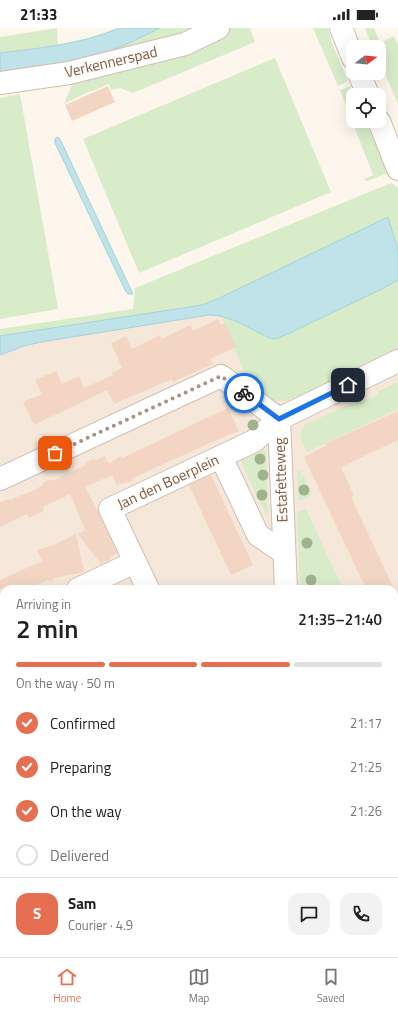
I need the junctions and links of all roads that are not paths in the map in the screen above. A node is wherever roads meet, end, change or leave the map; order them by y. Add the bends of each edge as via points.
1 (218, 28) edge
2 (341, 28) edge
3 (346, 40) edge
4 (0, 83) edge
5 (382, 128) edge
6 (398, 169) edge
7 (398, 361) edge
8 (279, 419) junction
9 (220, 457) junction
10 (0, 479) edge
11 (284, 553) junction
12 (135, 562) junction
13 (86, 585) edge
14 (146, 585) edge
15 (286, 585) edge

1 - 4 street, Verkennerspad via 185,44 69,73
2 - 3 street
5 - 6 street
7 - 8 street, Estafetteweg
8 - 9 street, Jan den Boerplein via 254,441
8 - 10 street via 221,376
8 - 11 street, Estafetteweg
9 - 11 street, Estafetteweg via 258,535
9 - 12 street, Jan den Boerplein via 110,509
11 - 15 street, Estafetteweg
12 - 13 street
12 - 14 street, Jan den Boerplein

